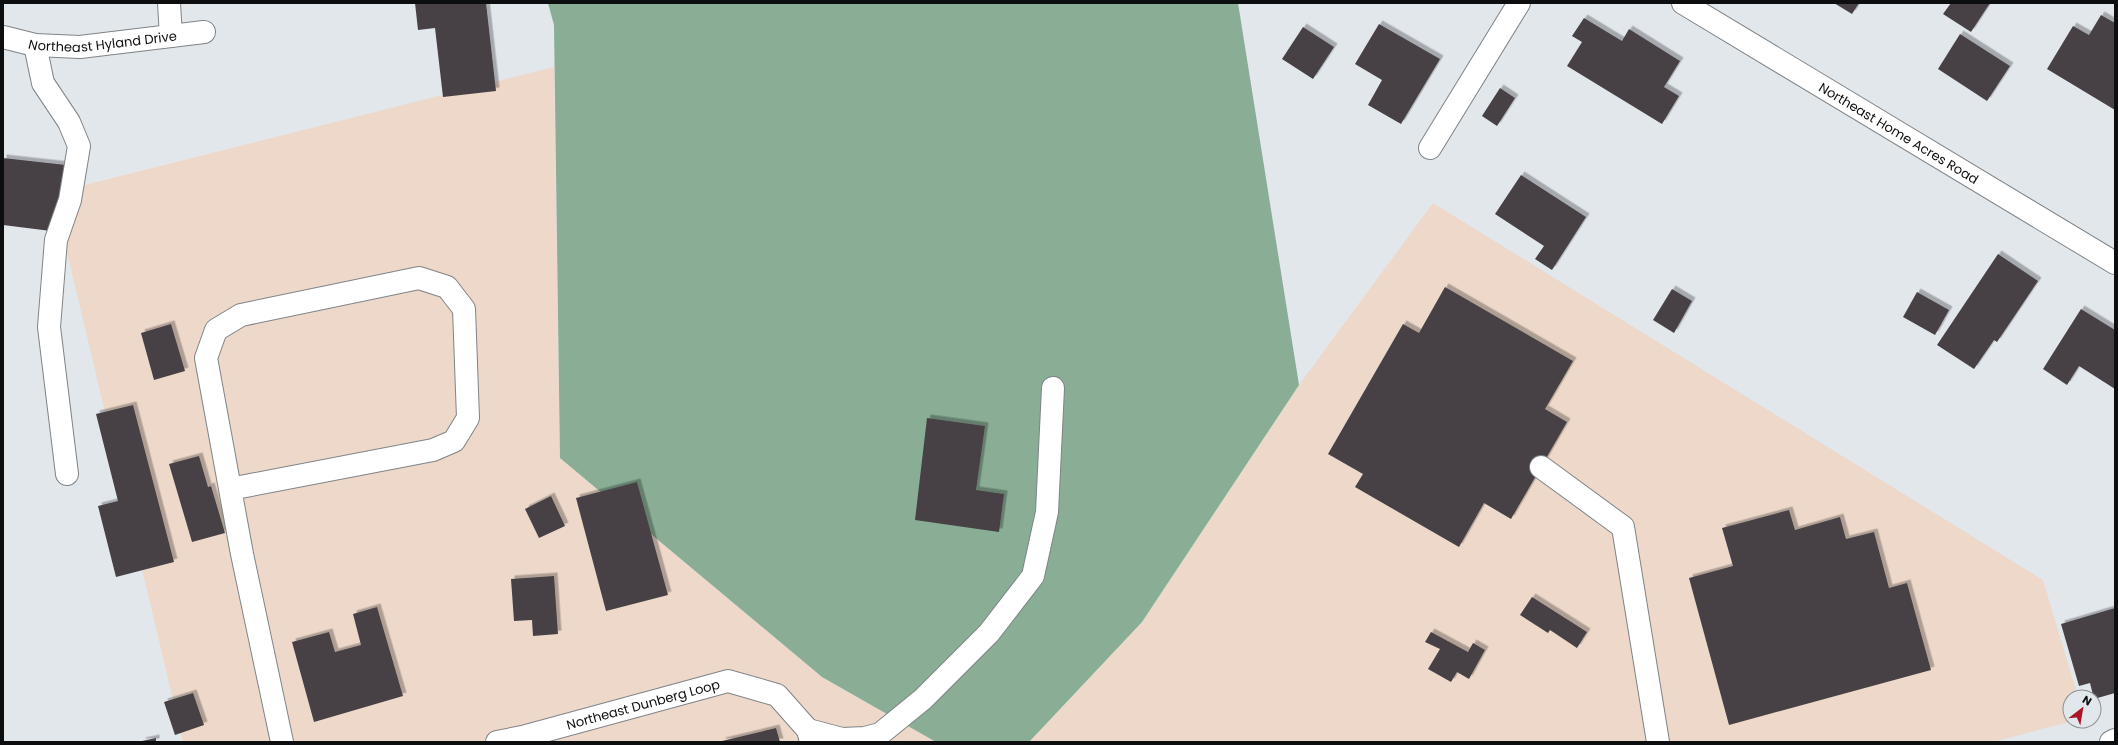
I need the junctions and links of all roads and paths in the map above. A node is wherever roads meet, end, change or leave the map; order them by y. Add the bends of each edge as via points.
1 (168, 3) edge
2 (1519, 3) edge
3 (1683, 3) edge
4 (1708, 9) edge
5 (204, 32) dead end
6 (171, 36) junction
7 (3, 37) edge
8 (35, 45) junction
9 (1430, 148) dead end
10 (2115, 263) edge
11 (1053, 388) dead end
12 (1541, 466) dead end
13 (67, 474) dead end
14 (230, 489) junction
15 (809, 736) edge
16 (2115, 740) edge
17 (282, 742) edge
18 (497, 742) edge
19 (1658, 742) edge
20 (2111, 742) edge

1 - 6 street
2 - 9 street
3 - 4 street, Northeast Home Acres Road
4 - 10 street, Northeast Home Acres Road
5 - 6 street, Northeast Hyland Drive
6 - 8 street, Northeast Hyland Drive via 80,47
7 - 8 street, Northeast Hyland Drive
8 - 13 street via 43,83 69,122 79,146 70,200 56,240 49,327
11 - 15 street via 1047,512 1032,576 989,634 923,699 880,734 865,738 842,739
12 - 19 street via 1624,526
14 - 14 street via 206,358 216,330 241,315 419,278 447,287 464,309 468,418 454,441 433,450
14 - 17 street
15 - 18 street, Northeast Dunberg Loop via 777,695 728,681
16 - 20 street

